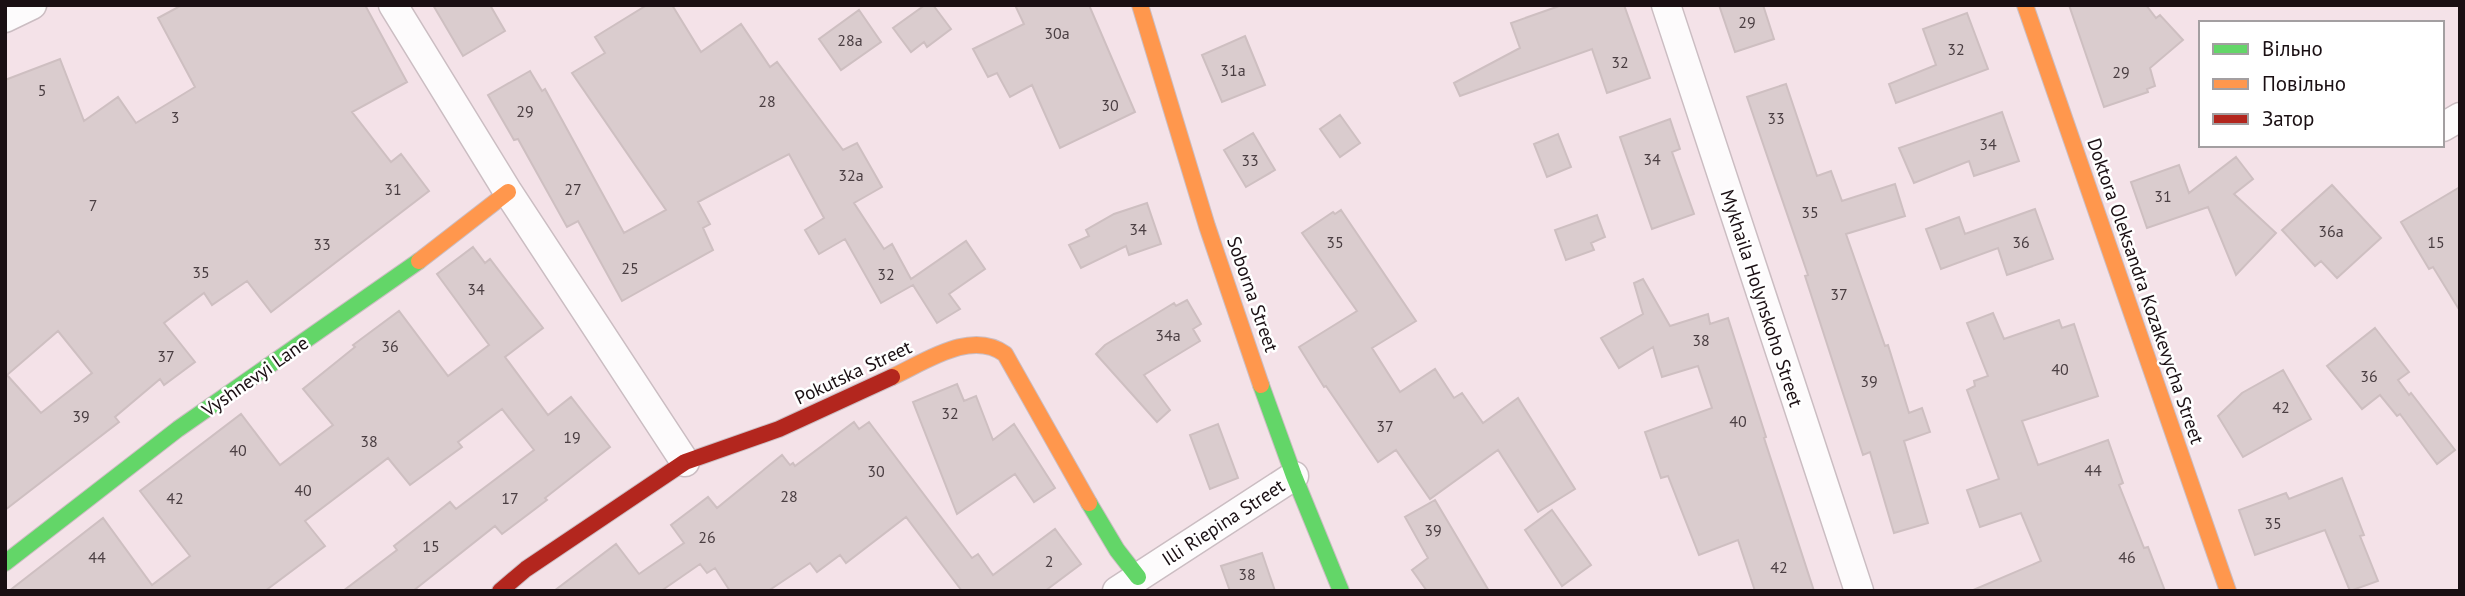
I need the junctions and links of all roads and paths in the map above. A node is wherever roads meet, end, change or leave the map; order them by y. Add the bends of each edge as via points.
1 (32, 5) edge
2 (393, 5) edge
3 (1140, 5) edge
4 (1666, 5) edge
5 (2025, 5) edge
6 (5, 18) edge
7 (2460, 117) edge
8 (2444, 126) edge
9 (508, 192) junction
10 (685, 463) junction
11 (1294, 476) junction
12 (5, 563) edge
13 (1127, 584) edge
14 (500, 591) edge
15 (1341, 591) edge
16 (1859, 591) edge
17 (2228, 591) edge

1 - 6 street
2 - 9 street
3 - 11 street, Soborna Street via 1208,226
4 - 16 street, Mykhaila Holynskoho Street
5 - 17 street, Doktora Oleksandra Kozakevycha Street
7 - 8 street
9 - 10 street
9 - 12 street, Vyshnevyi Lane via 394,280 178,429
10 - 13 street, Pokutska Street via 779,429 966,345 995,345 1005,354 1111,541
10 - 14 street, Pokutska Street
11 - 13 street, Illi Riepina Street
11 - 15 street, Soborna Street

